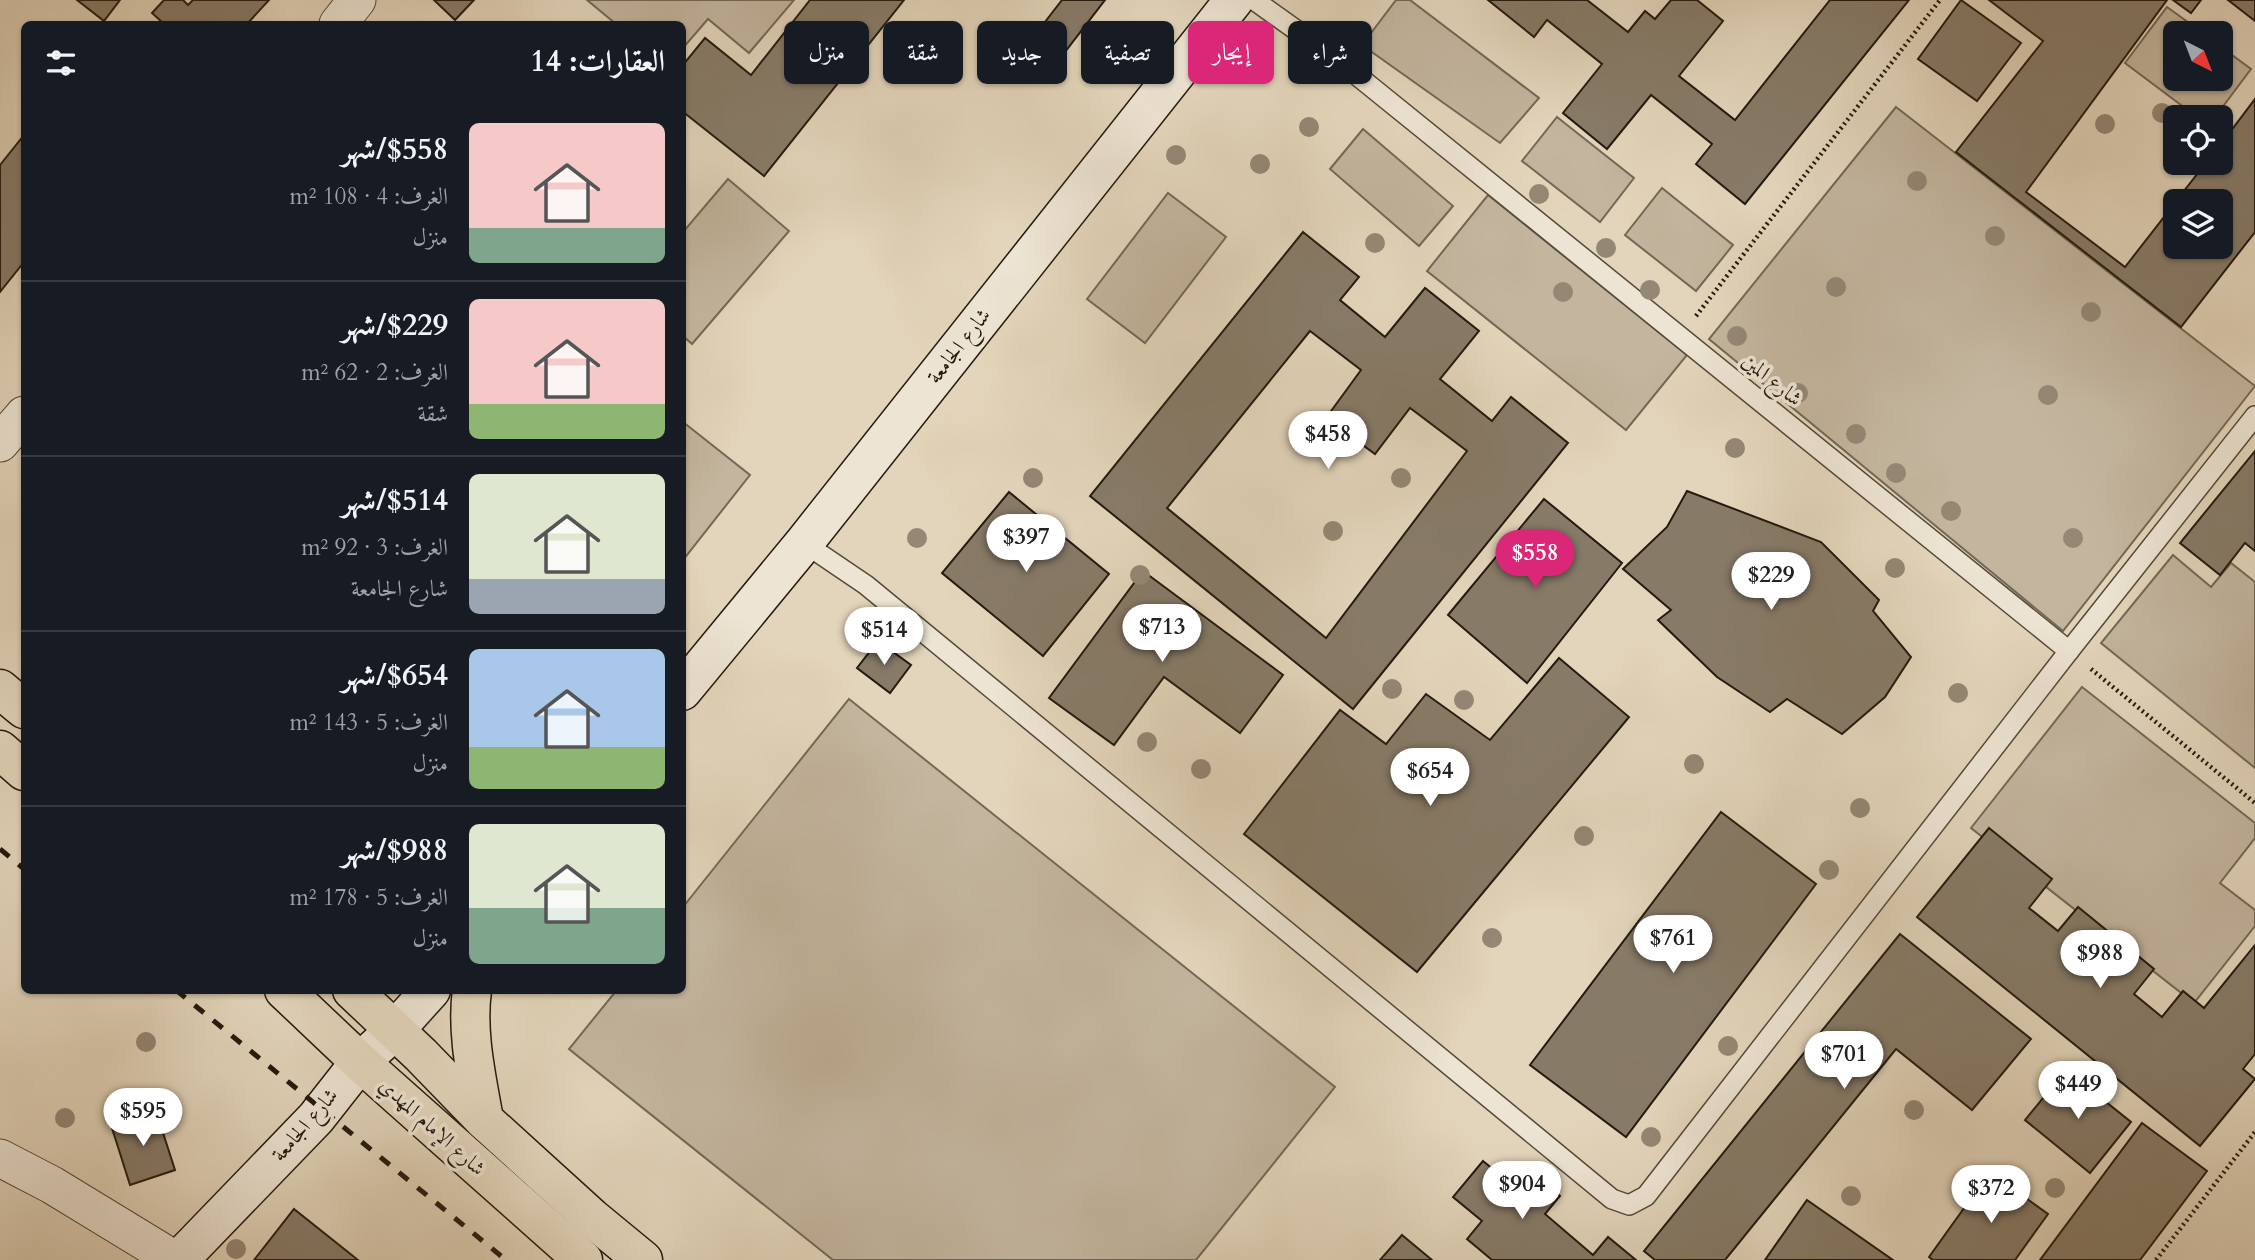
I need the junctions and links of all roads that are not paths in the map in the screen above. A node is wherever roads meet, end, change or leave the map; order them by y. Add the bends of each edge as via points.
1 (357, 0) edge
2 (1234, 0) edge
3 (1254, 0) edge
4 (340, 21) edge
5 (2255, 416) edge
6 (21, 418) edge
7 (0, 443) edge
8 (804, 542) junction
9 (2069, 650) junction
10 (686, 686) edge
11 (0, 688) edge
12 (21, 706) edge
13 (0, 750) edge
14 (21, 768) edge
15 (288, 994) edge
16 (356, 994) edge
17 (427, 994) edge
18 (472, 994) edge
19 (394, 1030) junction
20 (360, 1062) junction
21 (484, 1120) junction
22 (0, 1158) edge
23 (177, 1260) edge
24 (583, 1260) edge
25 (643, 1260) edge

1 - 4 street
2 - 8 main road, شارع الجامعة
3 - 9 lane, شارع المين via 1338,61
5 - 9 lane
6 - 7 street
8 - 9 lane via 866,585 1612,1199 1629,1205 1646,1196
8 - 10 main road, شارع الجامعة
11 - 12 main road
13 - 14 main road
15 - 20 main road, شارع الإمام المهدي
16 - 19 main road, شارع الإمام المهدي
17 - 19 main road, شارع الجامعة
18 - 21 main road via 471,1030
19 - 20 main road, شارع الجامعة
19 - 21 main road, شارع الإمام المهدي
20 - 23 main road, شارع الجامعة via 316,1118
20 - 24 main road, شارع الإمام المهدي
21 - 25 main road, شارع الإمام المهدي
22 - 23 street

